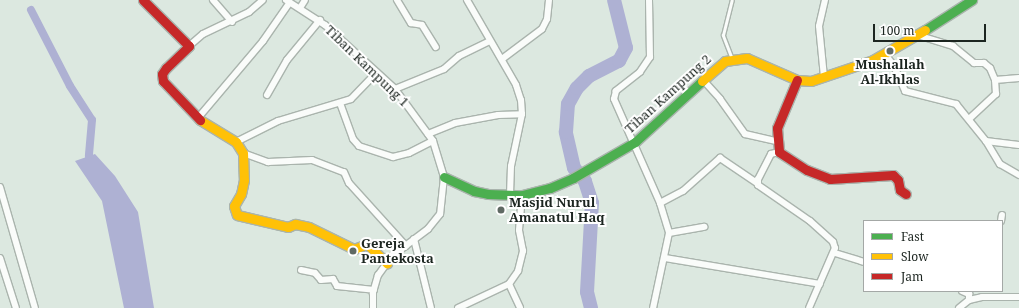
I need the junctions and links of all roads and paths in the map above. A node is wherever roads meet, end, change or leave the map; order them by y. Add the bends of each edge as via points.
1 (142, 0) edge
2 (213, 0) edge
3 (262, 0) edge
4 (305, 0) edge
5 (397, 0) edge
6 (466, 0) edge
7 (549, 0) edge
8 (649, 0) edge
9 (732, 0) edge
10 (825, 0) edge
11 (972, 0) edge
12 (288, 1) edge
13 (300, 8) junction
14 (320, 20) junction
15 (232, 22) junction
16 (917, 35) junction
17 (490, 41) junction
18 (188, 46) junction
19 (436, 47) dead end
20 (884, 54) junction
21 (502, 59) junction
22 (732, 59) junction
23 (377, 72) junction
24 (824, 77) junction
25 (1019, 78) edge
26 (797, 80) junction
27 (995, 80) junction
28 (704, 81) junction
29 (395, 89) junction
30 (267, 95) dead end
31 (340, 103) junction
32 (522, 114) junction
33 (198, 118) junction
34 (969, 119) junction
35 (428, 134) junction
36 (433, 141) junction
37 (776, 141) junction
38 (986, 141) junction
39 (236, 142) junction
40 (635, 142) junction
41 (1019, 145) edge
42 (779, 152) junction
43 (243, 153) junction
44 (1019, 175) edge
45 (444, 177) junction
46 (758, 183) junction
47 (0, 187) edge
48 (510, 193) junction
49 (906, 194) dead end
50 (522, 195) junction
51 (660, 203) junction
52 (704, 227) dead end
53 (668, 233) junction
54 (414, 239) junction
55 (406, 246) junction
56 (835, 252) junction
57 (0, 258) edge
58 (665, 258) junction
59 (863, 262) edge
60 (387, 263) junction
61 (301, 270) dead end
62 (509, 284) junction
63 (820, 284) junction
64 (374, 290) junction
65 (970, 295) edge
66 (1019, 297) edge
67 (16, 308) edge
68 (35, 308) edge
69 (373, 308) edge
70 (430, 308) edge
71 (458, 308) edge
72 (520, 308) edge
73 (653, 308) edge
74 (809, 308) edge
75 (959, 308) edge

1 - 18 street
2 - 15 street
3 - 15 street
4 - 13 street
5 - 19 street via 411,23 422,25
6 - 17 street
7 - 21 street via 547,19 542,29
8 - 40 street via 650,57 640,72 616,91 614,99
9 - 22 lane via 723,35
10 - 24 street via 819,26
11 - 16 street, Tiban Kampung 2
12 - 13 street, Tiban Kampung 1
12 - 33 street via 263,41
13 - 14 street, Tiban Kampung 1
14 - 23 street, Tiban Kampung 1
14 - 30 street via 287,60
15 - 18 street via 204,34
16 - 20 street, Tiban Kampung 2
16 - 27 street via 952,46 974,63 984,63 990,68
17 - 21 street
17 - 29 street via 459,56 444,69
18 - 33 street via 166,68 162,78 176,97
20 - 24 street, Tiban Kampung 2
20 - 34 street via 894,66 905,91 956,104
21 - 32 street via 516,85
22 - 26 street, Tiban Kampung 2 via 747,58
22 - 28 street, Tiban Kampung 2 via 718,66
23 - 29 street, Tiban Kampung 1
23 - 31 street via 357,95
24 - 26 street, Tiban Kampung 2 via 811,81
25 - 27 street
26 - 37 street via 782,111
27 - 34 street via 996,94
28 - 37 street via 745,134
28 - 40 street, Tiban Kampung 2
29 - 35 street, Tiban Kampung 1
31 - 36 street via 353,138 359,146 393,157 409,153
31 - 39 street via 278,121
32 - 35 street via 498,115 455,123
32 - 48 street via 511,166
33 - 39 street
34 - 38 street via 978,134
35 - 36 street, Tiban Kampung 1
36 - 45 street, Tiban Kampung 1
37 - 42 street
38 - 41 street
38 - 44 street via 1000,164
39 - 43 street
40 - 50 street, Tiban Kampung 2 via 573,178 550,188
40 - 51 street
42 - 46 street via 771,154
42 - 49 street via 807,170 830,180 893,175 897,177 900,190
43 - 55 street via 268,162 312,160 344,172 349,183
43 - 60 street via 244,180 241,194 234,206 237,216 288,226 295,224 309,227 354,249 367,244
45 - 48 street, Tiban Kampung 2 via 474,191
45 - 54 street, Tiban Kampung 1 via 440,214 428,229
46 - 51 street via 720,158 683,191
46 - 56 street via 810,221 833,242
47 - 68 street
48 - 50 street, Tiban Kampung 2
50 - 62 street via 519,230 523,250 521,262
51 - 53 street
52 - 53 street
53 - 58 street
54 - 55 street, Tiban Kampung 1
54 - 70 street
55 - 60 street, Tiban Kampung 1
56 - 59 street
56 - 63 street
57 - 67 street
58 - 63 street
58 - 73 street
60 - 64 street, Tiban Kampung 1 via 378,276
61 - 64 street via 315,273 321,280 333,279 337,286
62 - 71 street
62 - 72 street
63 - 74 street
64 - 69 street, Tiban Kampung 1
65 - 66 street via 982,298
65 - 75 street

